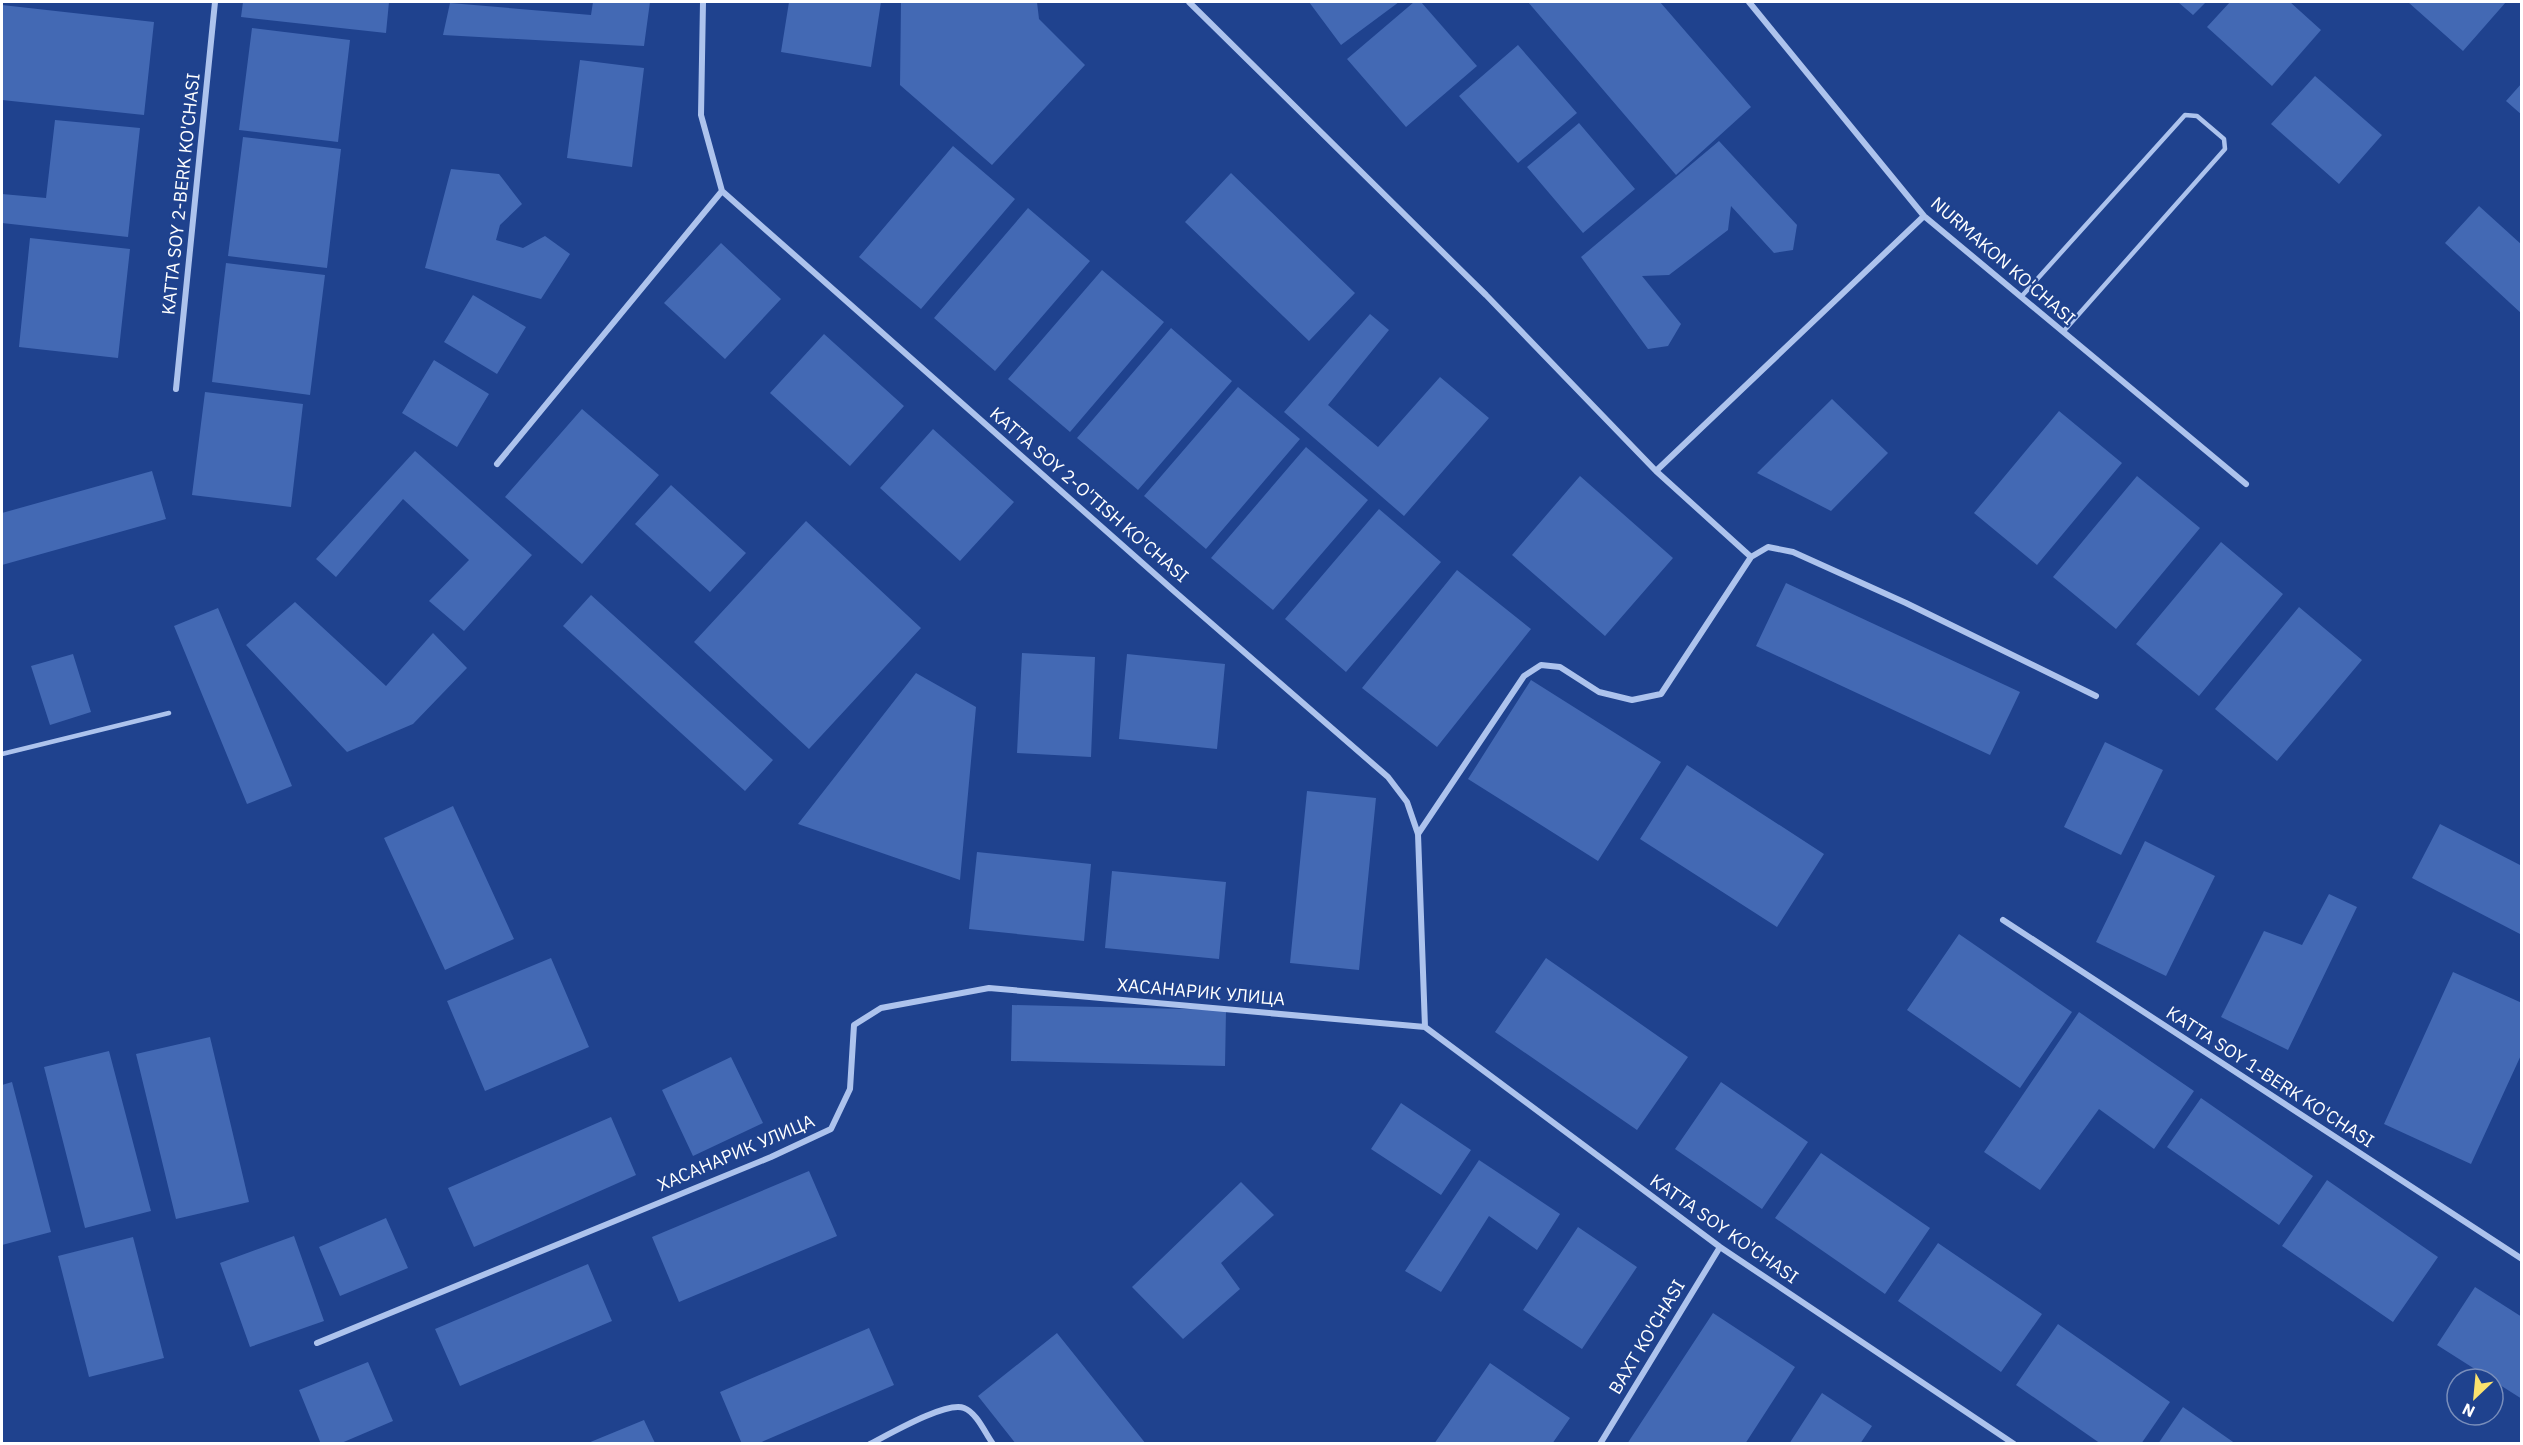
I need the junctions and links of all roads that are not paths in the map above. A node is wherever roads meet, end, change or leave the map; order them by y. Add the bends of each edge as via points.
1 (215, 2) edge
2 (703, 2) edge
3 (1189, 2) edge
4 (1749, 2) edge
5 (722, 191) junction
6 (1924, 216) junction
7 (2022, 297) junction
8 (2063, 332) junction
9 (176, 389) dead end
10 (497, 464) dead end
11 (1656, 471) junction
12 (2246, 484) dead end
13 (1751, 557) junction
14 (2096, 696) dead end
15 (169, 713) dead end
16 (2, 754) edge
17 (1418, 834) junction
18 (2003, 920) dead end
19 (1425, 1028) junction
20 (1720, 1247) junction
21 (2522, 1259) edge
22 (317, 1343) dead end
23 (870, 1443) edge
24 (993, 1443) edge
25 (1600, 1443) edge
26 (2014, 1443) edge

1 - 9 street, KATTA SOY 2-BERK KO'CHASI
2 - 5 street via 701,115
3 - 11 street via 1486,295
4 - 6 street, NURMAKON KO'CHASI
5 - 10 street
5 - 17 street, KATTA SOY 2-O'TISH KO'CHASI via 1388,777 1407,802
6 - 7 street, NURMAKON KO'CHASI
6 - 11 street
7 - 8 street, NURMAKON KO'CHASI
7 - 8 lane via 2185,115 2197,116 2224,139 2224,149
8 - 12 street, NURMAKON KO'CHASI
11 - 13 street
13 - 14 street via 1768,547 1793,552
13 - 17 street via 1661,694 1632,700 1599,692 1560,667 1541,665 1524,676
15 - 16 lane
17 - 19 street, KATTA SOY 2-O'TISH KO'CHASI
18 - 21 street, KATTA SOY 1-BERK KO'CHASI
19 - 20 street, KATTA SOY KO'CHASI
19 - 22 street, ХАСАНАРИК УЛИЦА via 989,988 881,1008 854,1025 850,1089 831,1129
20 - 25 street, BAXT KO'CHASI
20 - 26 street, KATTA SOY KO'CHASI
23 - 24 street via 948,1408 963,1407 972,1413

